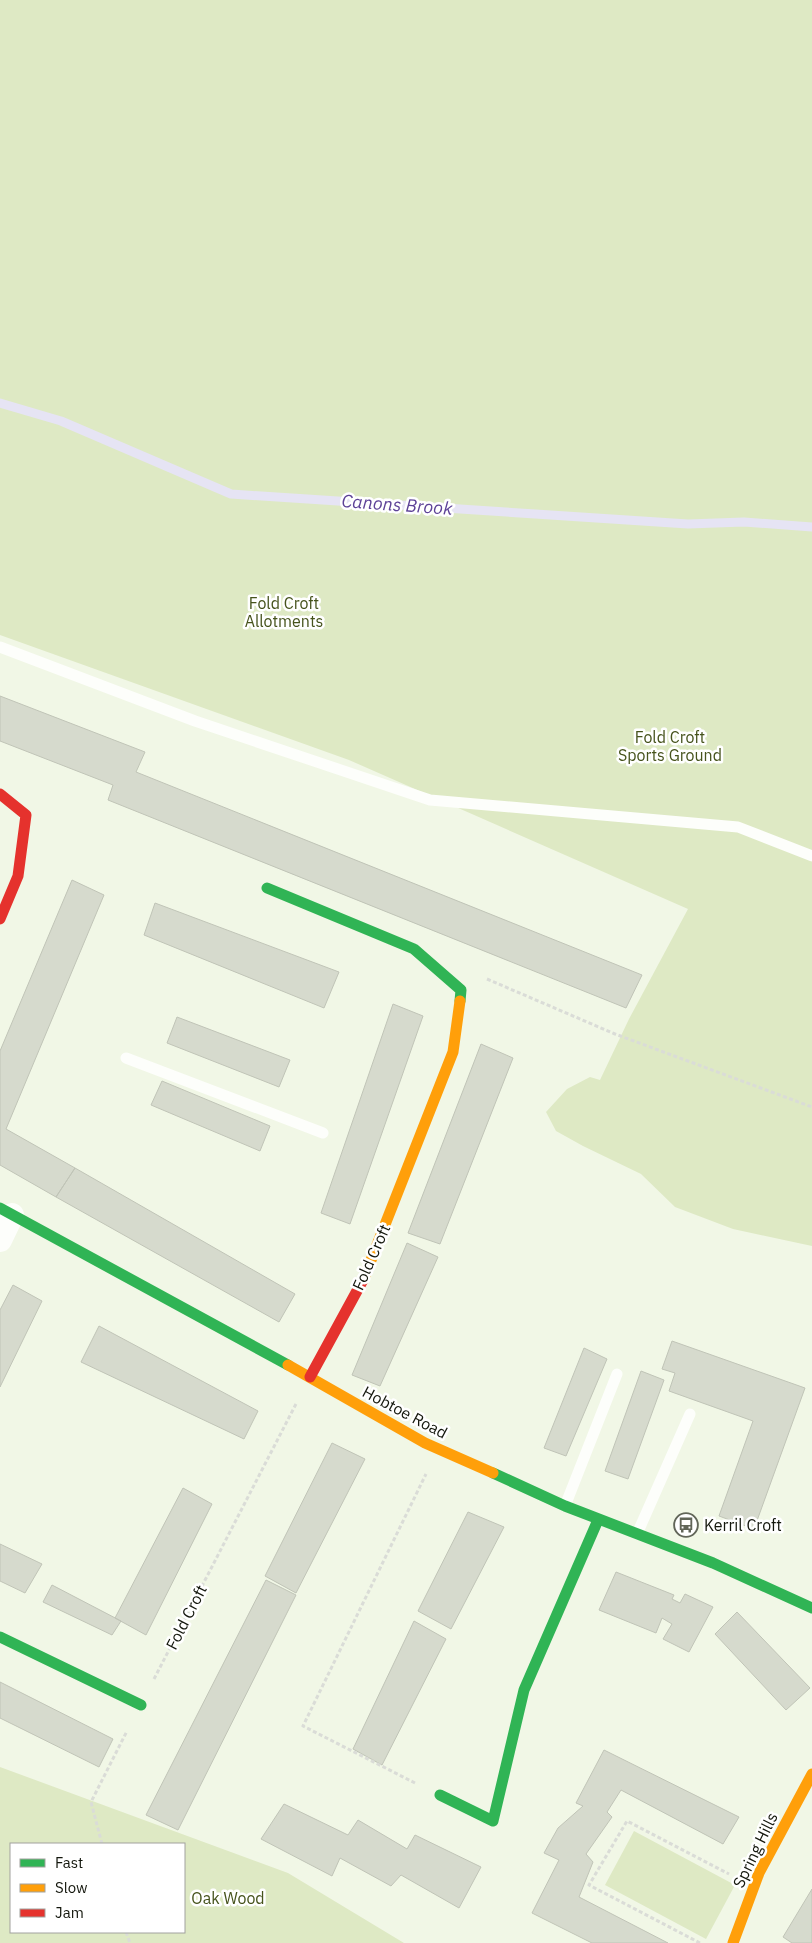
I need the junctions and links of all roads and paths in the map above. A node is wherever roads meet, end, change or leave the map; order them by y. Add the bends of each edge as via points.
1 (0, 647) edge
2 (0, 794) edge
3 (812, 856) edge
4 (267, 888) dead end
5 (0, 919) edge
6 (481, 977) dead end
7 (126, 1058) dead end
8 (812, 1107) edge
9 (324, 1133) dead end
10 (6, 1212) edge
11 (0, 1240) edge
12 (617, 1374) dead end
13 (310, 1377) junction
14 (690, 1414) dead end
15 (438, 1448) junction
16 (565, 1506) junction
17 (598, 1520) junction
18 (637, 1535) junction
19 (812, 1608) edge
20 (0, 1637) edge
21 (141, 1705) junction
22 (812, 1774) edge
23 (440, 1795) joint
24 (102, 1843) edge
25 (754, 1887) junction
26 (700, 1943) edge
27 (733, 1943) edge

1 - 3 lane via 195,721 430,800 738,826
2 - 5 street via 26,815 18,876
4 - 13 street, Fold Croft via 414,949 461,990 453,1052 369,1269
6 - 8 path via 615,1034
7 - 9 lane
10 - 11 street
10 - 13 street, Hobtoe Road
12 - 16 lane
13 - 15 street, Hobtoe Road
13 - 21 path, Fold Croft
14 - 18 lane
15 - 16 street, Hobtoe Road
15 - 23 path via 303,1726
16 - 17 street, Hobtoe Road
17 - 18 street, Hobtoe Road
17 - 23 street via 524,1690 493,1821
18 - 19 street, Hobtoe Road via 714,1563
20 - 21 street
21 - 24 path, Fold Croft via 91,1802
22 - 25 street, Spring Hills
25 - 26 path via 627,1821 589,1885
25 - 27 street, Spring Hills

